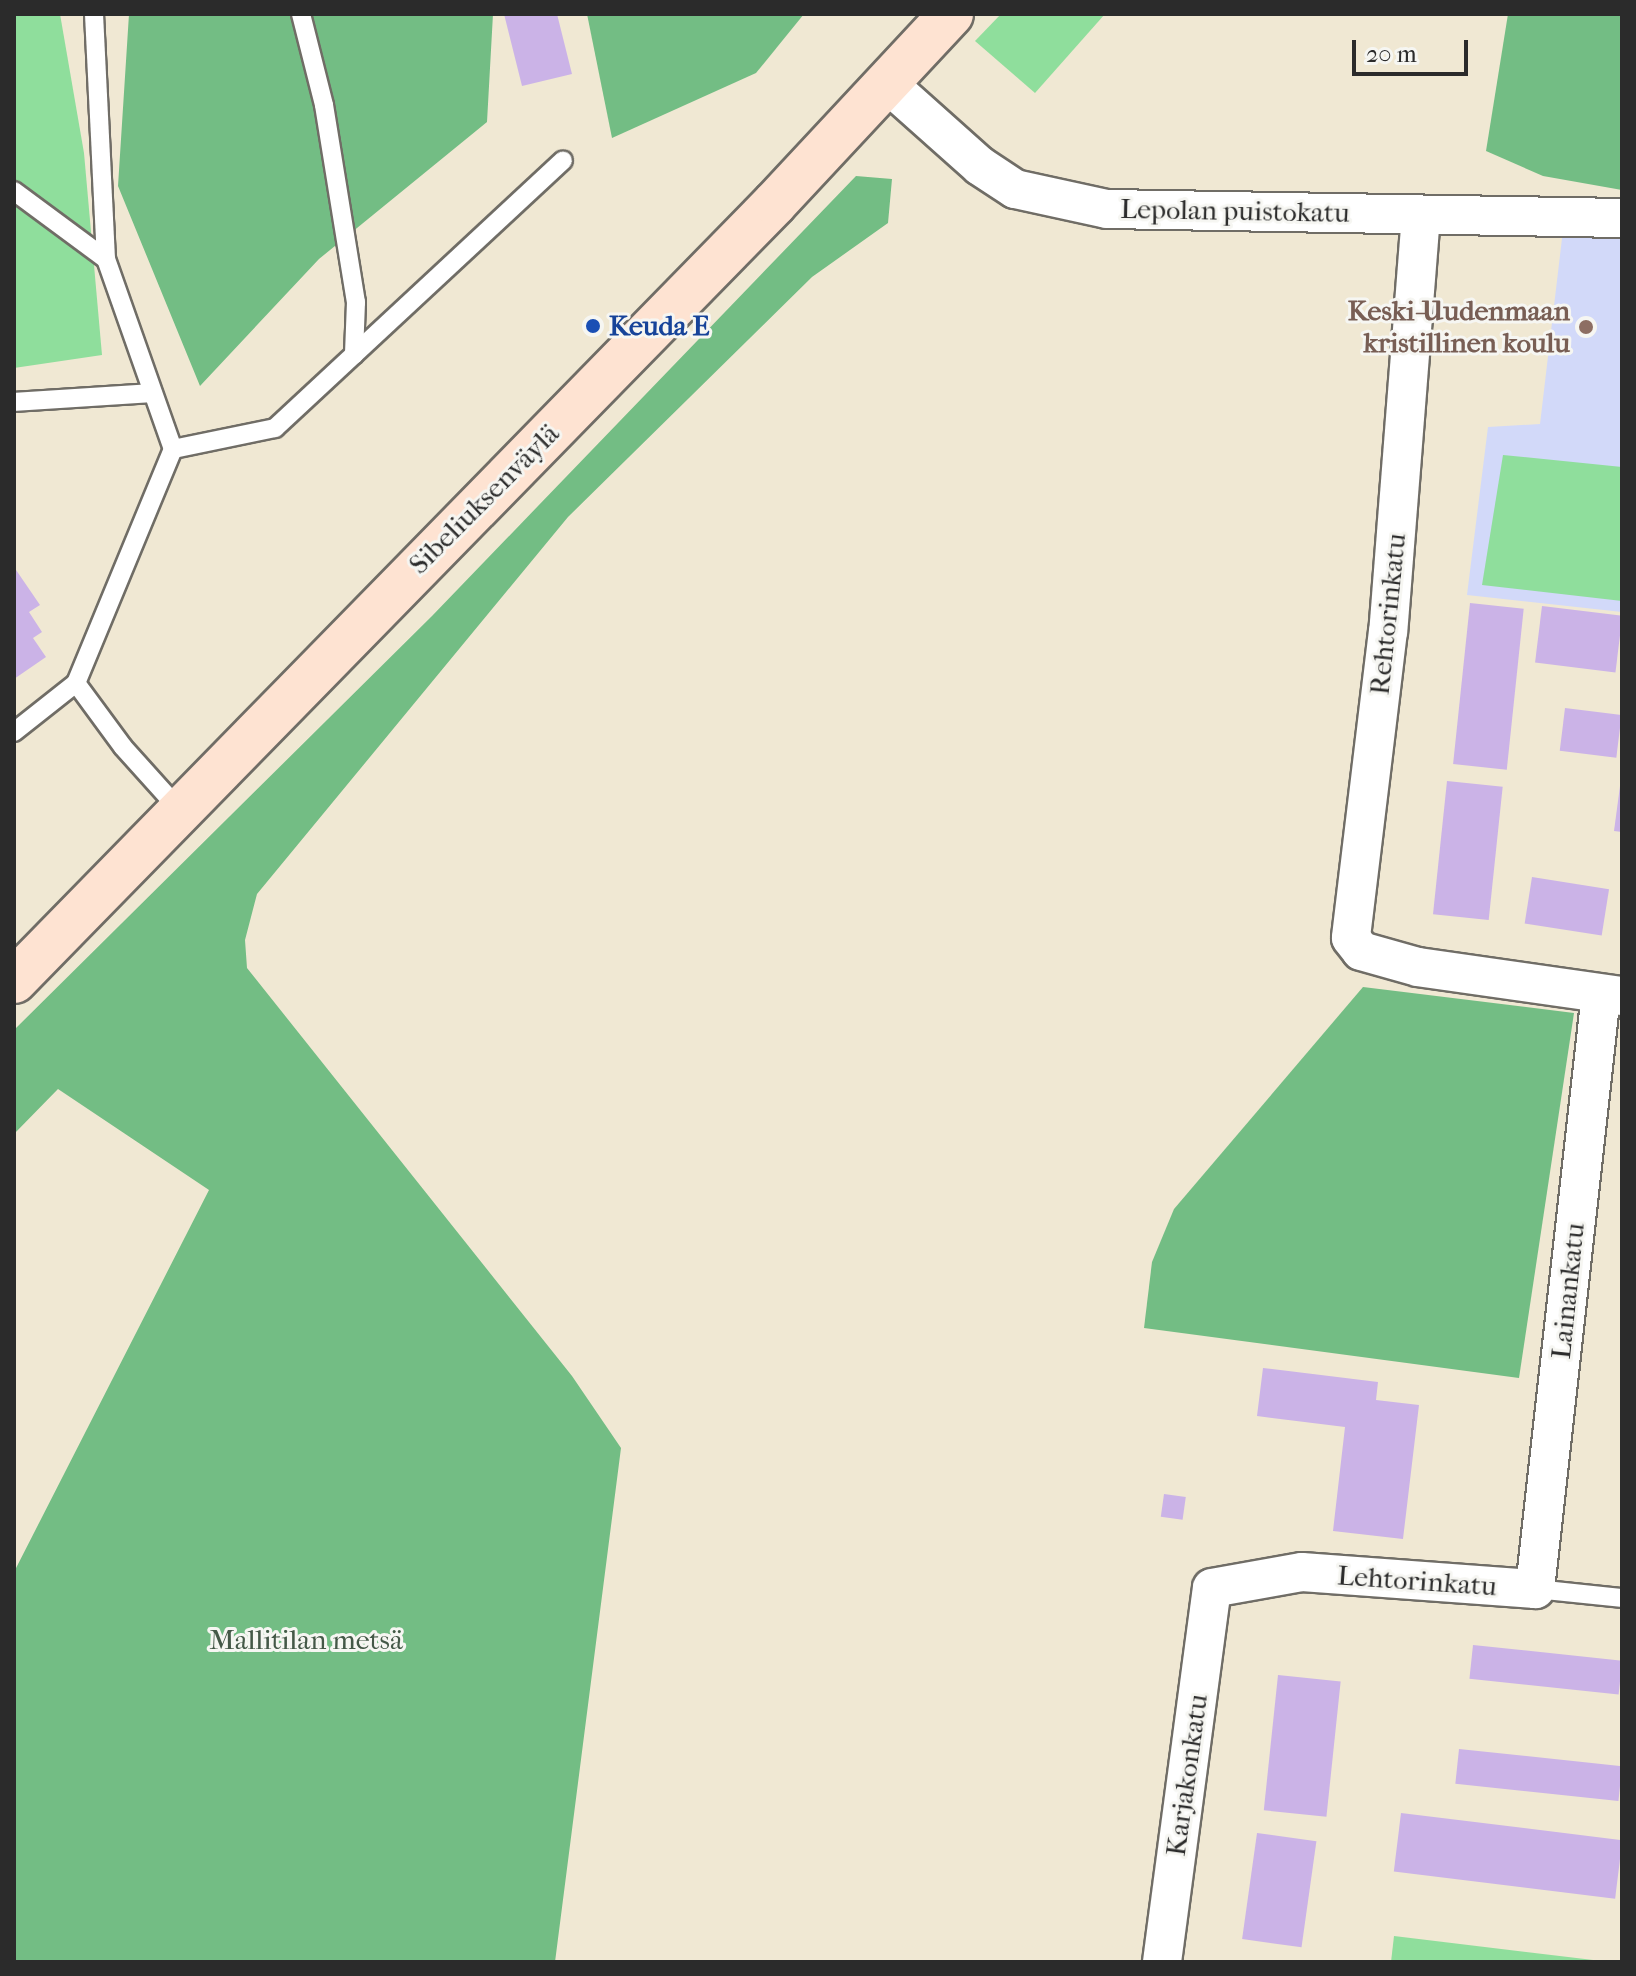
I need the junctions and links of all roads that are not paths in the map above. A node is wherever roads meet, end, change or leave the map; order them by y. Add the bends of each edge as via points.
1 (94, 14) edge
2 (301, 14) edge
3 (951, 14) edge
4 (888, 84) junction
5 (563, 160) dead end
6 (14, 191) edge
7 (1421, 215) junction
8 (1622, 218) edge
9 (106, 259) junction
10 (354, 355) junction
11 (152, 393) junction
12 (14, 402) edge
13 (173, 449) junction
14 (76, 683) junction
15 (14, 732) edge
16 (178, 808) junction
17 (14, 981) edge
18 (1611, 995) edge
19 (1212, 1588) joint
20 (1535, 1589) junction
21 (1622, 1598) edge
22 (1162, 1962) edge

1 - 9 lane
2 - 10 lane via 324,105 356,302
3 - 4 main road, Sibeliuksenväylä
4 - 7 street, Lepolan puistokatu via 980,166 1015,189 1107,209
4 - 16 main road, Sibeliuksenväylä
5 - 10 lane
6 - 9 lane
7 - 8 street, Lepolan puistokatu
7 - 18 street, Rehtorinkatu via 1388,631 1351,938 1361,951 1418,967
9 - 11 lane
10 - 13 lane via 275,428
11 - 12 lane
11 - 13 lane
13 - 14 lane
14 - 15 lane
14 - 16 lane via 123,747
16 - 17 main road, Sibeliuksenväylä
18 - 20 street, Lainankatu
19 - 20 street, Lehtorinkatu via 1302,1572
19 - 22 street, Karjakonkatu
20 - 21 lane, Lehtorinkatu

